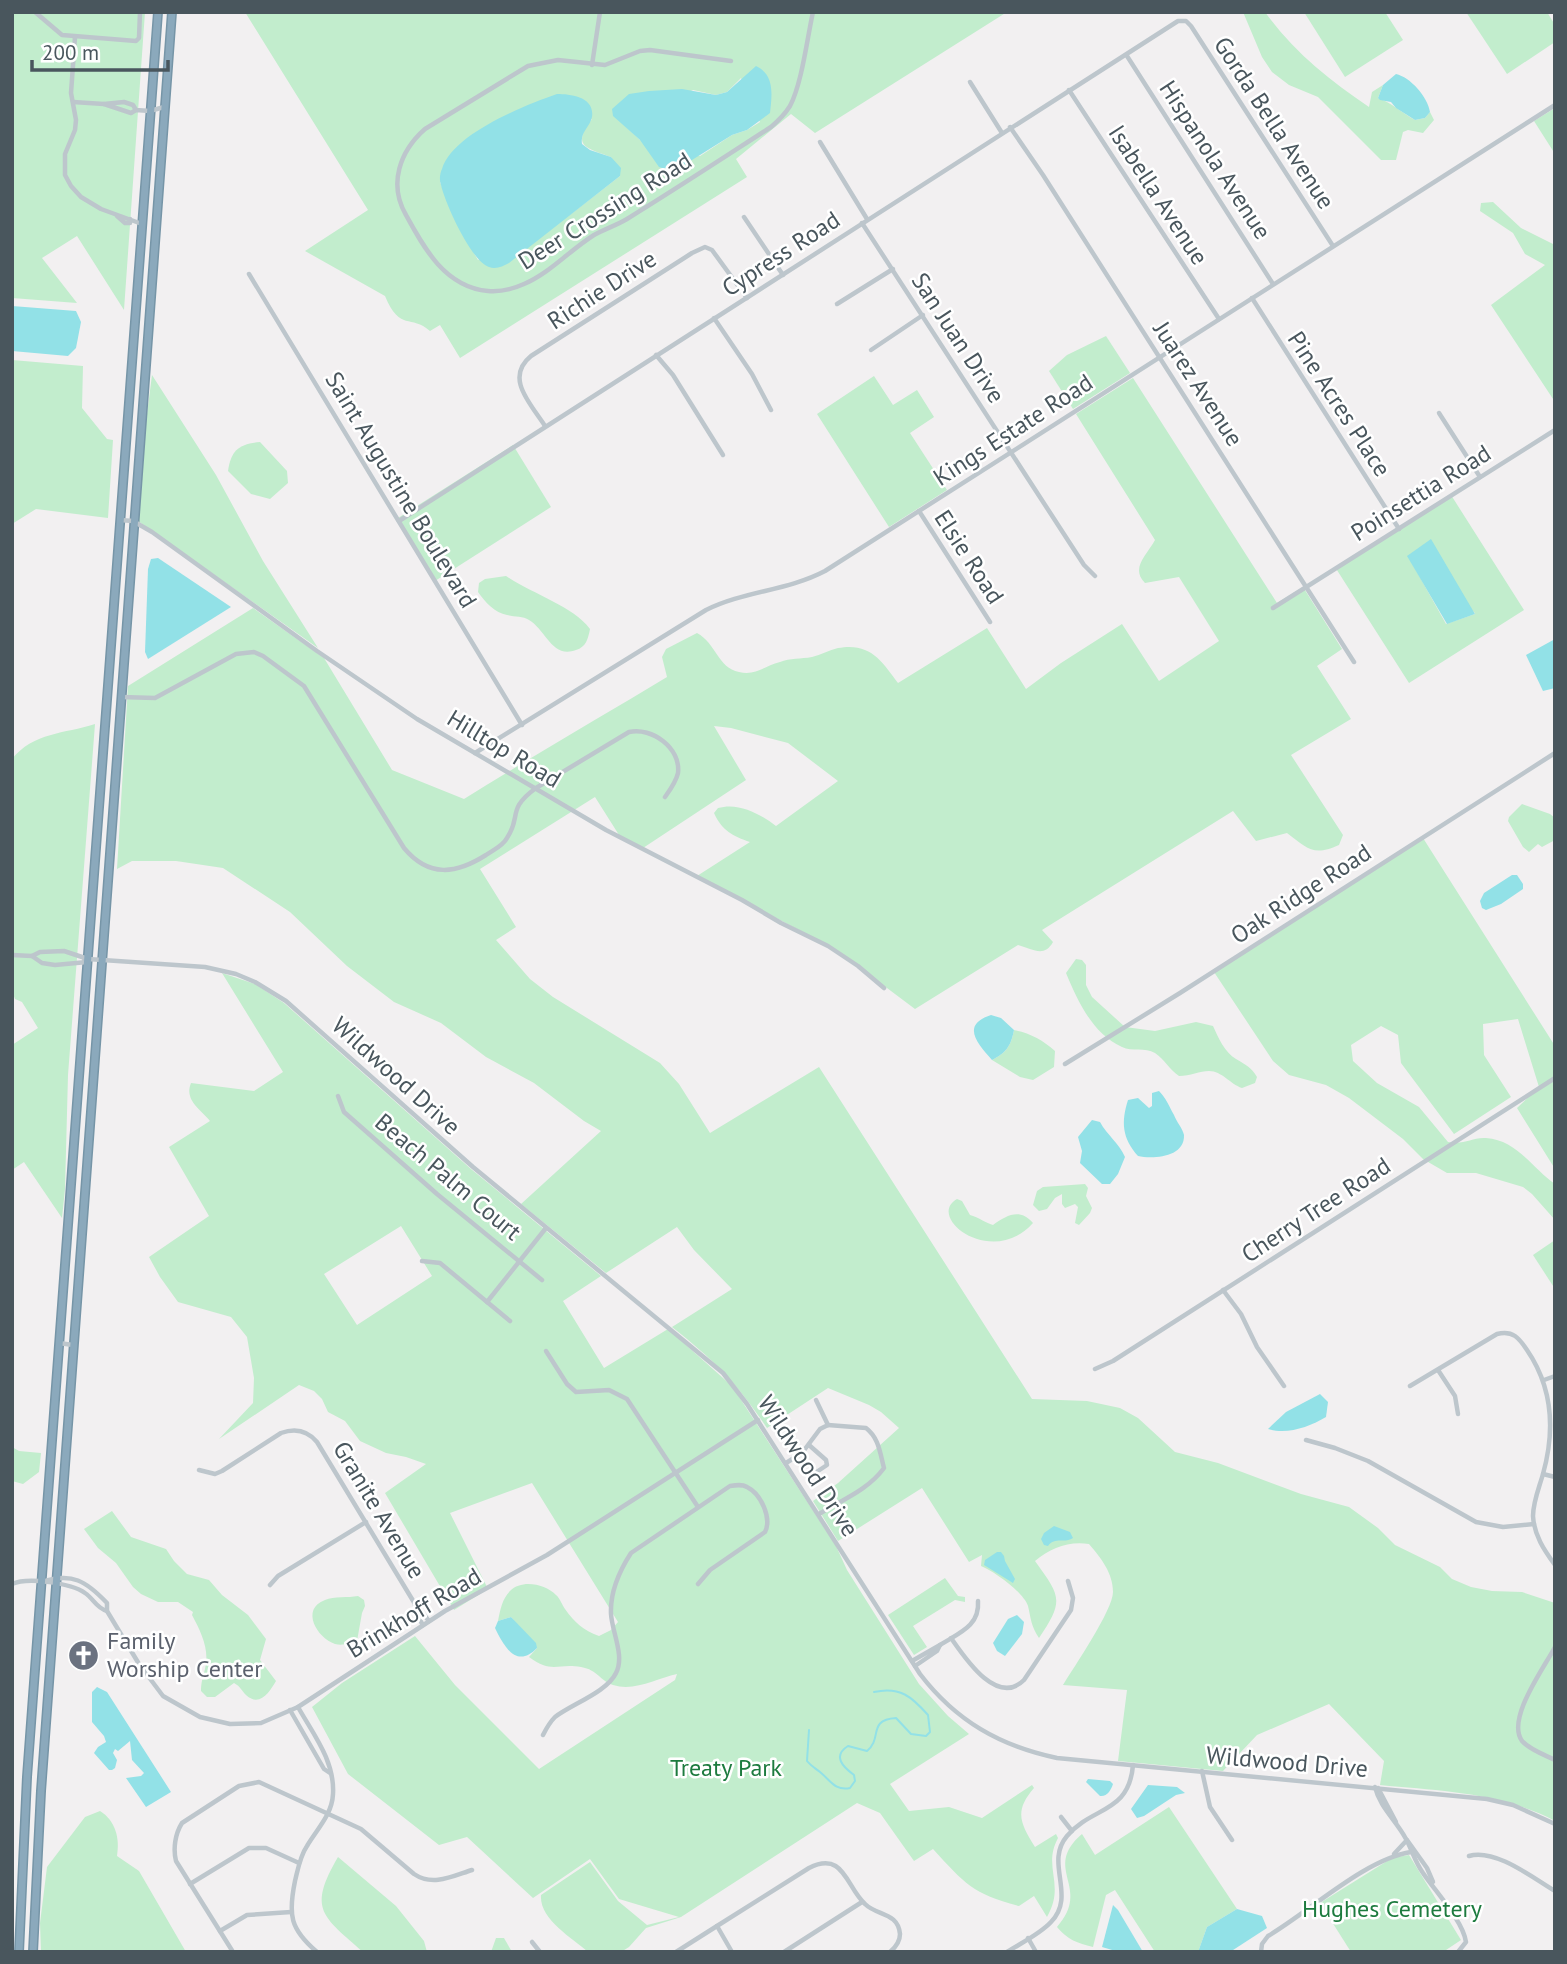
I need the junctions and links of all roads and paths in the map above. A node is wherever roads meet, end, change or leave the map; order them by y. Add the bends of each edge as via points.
1 (35, 12) edge
2 (140, 12) edge
3 (158, 12) edge
4 (172, 12) edge
5 (600, 12) edge
6 (813, 12) edge
7 (1184, 20) joint
8 (75, 37) junction
9 (1127, 55) junction
10 (731, 61) dead end
11 (592, 65) junction
12 (970, 82) dead end
13 (1069, 90) junction
14 (73, 102) junction
15 (104, 104) junction
16 (1555, 104) edge
17 (165, 106) junction
18 (136, 110) junction
19 (150, 111) junction
20 (1010, 127) junction
21 (1002, 133) junction
22 (820, 142) dead end
23 (744, 217) dead end
24 (865, 221) junction
25 (142, 224) junction
26 (1333, 246) junction
27 (893, 269) junction
28 (249, 274) dead end
29 (783, 275) junction
30 (1273, 284) junction
31 (747, 298) junction
32 (1252, 298) junction
33 (837, 304) dead end
34 (923, 316) junction
35 (714, 318) junction
36 (1219, 319) junction
37 (871, 350) dead end
38 (656, 355) junction
39 (1160, 357) junction
40 (771, 410) dead end
41 (1439, 414) dead end
42 (545, 426) junction
43 (1555, 430) edge
44 (1011, 452) junction
45 (723, 456) dead end
46 (1480, 477) junction
47 (919, 511) junction
48 (120, 520) junction
49 (399, 521) junction
50 (134, 522) junction
51 (1399, 529) junction
52 (1095, 576) dead end
53 (1306, 586) junction
54 (1273, 608) dead end
55 (990, 622) dead end
56 (1354, 662) dead end
57 (121, 697) junction
58 (522, 725) junction
59 (475, 752) junction
60 (1555, 753) edge
61 (536, 788) junction
62 (664, 797) dead end
63 (12, 955) edge
64 (32, 957) junction
65 (101, 959) junction
66 (87, 960) junction
67 (884, 988) dead end
68 (1065, 1064) dead end
69 (1555, 1078) edge
70 (338, 1096) dead end
71 (546, 1228) junction
72 (422, 1261) dead end
73 (519, 1261) junction
74 (542, 1280) dead end
75 (1223, 1290) junction
76 (487, 1301) junction
77 (510, 1321) dead end
78 (59, 1343) junction
79 (73, 1345) junction
80 (546, 1352) dead end
81 (1095, 1369) dead end
82 (1438, 1370) junction
83 (1555, 1376) edge
84 (1544, 1380) junction
85 (1284, 1386) dead end
86 (1410, 1387) dead end
87 (816, 1400) dead end
88 (1458, 1414) dead end
89 (758, 1420) junction
90 (828, 1425) junction
91 (1306, 1440) dead end
92 (809, 1445) junction
93 (786, 1463) junction
94 (199, 1470) dead end
95 (675, 1473) junction
96 (1543, 1474) junction
97 (809, 1477) dead end
98 (1555, 1477) edge
99 (698, 1507) junction
100 (819, 1514) junction
101 (366, 1522) junction
102 (1534, 1524) junction
103 (1555, 1565) edge
104 (56, 1581) junction
105 (1068, 1581) dead end
106 (42, 1582) junction
107 (12, 1584) edge
108 (698, 1584) dead end
109 (271, 1585) dead end
110 (978, 1601) dead end
111 (415, 1604) junction
112 (107, 1611) junction
113 (429, 1621) junction
114 (423, 1625) junction
115 (951, 1638) junction
116 (1555, 1647) edge
117 (914, 1663) junction
118 (298, 1707) junction
119 (290, 1710) junction
120 (542, 1735) dead end
121 (1555, 1760) edge
122 (1133, 1765) junction
123 (1202, 1772) junction
124 (331, 1774) junction
125 (1377, 1787) junction
126 (328, 1813) junction
127 (1061, 1817) dead end
128 (1555, 1824) edge
129 (1072, 1831) junction
130 (1232, 1840) dead end
131 (1407, 1840) junction
132 (1411, 1852) junction
133 (1393, 1855) junction
134 (1469, 1856) dead end
135 (299, 1863) junction
136 (472, 1870) dead end
137 (190, 1884) junction
138 (1436, 1890) junction
139 (1555, 1891) edge
140 (862, 1902) junction
141 (291, 1912) junction
142 (717, 1926) junction
143 (220, 1931) junction
144 (1028, 1938) junction
145 (532, 1942) dead end
146 (19, 1952) edge
147 (33, 1952) edge
148 (233, 1952) edge
149 (317, 1952) edge
150 (540, 1952) edge
151 (676, 1952) edge
152 (732, 1952) edge
153 (784, 1952) edge
154 (890, 1952) edge
155 (1007, 1952) edge
156 (1036, 1952) edge
157 (1261, 1952) edge
158 (1458, 1952) edge

1 - 8 street via 62,35
2 - 8 street via 136,41
3 - 19 highway
4 - 17 highway
5 - 11 street
6 - 11 street, Deer Crossing Road via 790,105 771,127 624,221 591,237 526,283 489,291 460,283 441,270 400,202 398,171 408,148 425,129 528,66 558,60
7 - 9 street, Cypress Road
7 - 26 street, Gorda Bella Avenue
8 - 14 street
9 - 13 street, Cypress Road
9 - 30 street, Hispanola Avenue
10 - 11 street, Deer Crossing Road via 650,50 610,64
12 - 21 street
13 - 20 street, Cypress Road
13 - 36 street, Isabella Avenue
14 - 15 street
14 - 25 street via 75,130 65,154 65,175 71,186 101,209
15 - 18 street via 125,112
15 - 18 street via 124,102
16 - 26 street, Kings Estate Road
17 - 19 street
17 - 50 highway
18 - 19 street
19 - 25 highway
20 - 21 street, Cypress Road
20 - 39 street, Juarez Avenue
21 - 24 street, Cypress Road
22 - 24 street, San Juan Drive
23 - 29 street
24 - 27 street, San Juan Drive
24 - 29 street, Cypress Road
25 - 48 highway
26 - 30 street, Kings Estate Road
27 - 33 street
27 - 34 street, San Juan Drive
28 - 49 street, Saint Augustine Boulevard
29 - 31 street, Cypress Road
30 - 32 street, Kings Estate Road
31 - 35 street, Cypress Road
31 - 42 street, Richie Drive via 712,250 705,247 692,253 521,365 519,382
32 - 36 street, Kings Estate Road
32 - 51 street, Pine Acres Place
34 - 37 street
34 - 44 street, San Juan Drive
35 - 38 street, Cypress Road
35 - 40 street
36 - 39 street, Kings Estate Road
38 - 42 street, Cypress Road
38 - 45 street
39 - 44 street, Kings Estate Road
39 - 53 street, Juarez Avenue
41 - 46 street
42 - 49 street, Cypress Road
43 - 46 street, Poinsettia Road
44 - 47 street, Kings Estate Road
44 - 52 street, San Juan Drive
46 - 51 street, Poinsettia Road
47 - 55 street, Elsie Road
47 - 58 street, Kings Estate Road via 814,576 706,610
48 - 50 street, Hilltop Road
48 - 66 highway
49 - 58 street, Saint Augustine Boulevard
50 - 57 highway
50 - 59 street, Hilltop Road via 374,690
51 - 53 street, Poinsettia Road
53 - 54 street, Poinsettia Road
53 - 56 street, Juarez Avenue
57 - 61 street via 155,698 236,654 262,656 304,686 404,848 418,861 440,870 471,864 505,842 517,806
57 - 65 highway
58 - 59 street, Kings Estate Road
59 - 61 street, Hilltop Road
60 - 68 street, Oak Ridge Road
61 - 62 street via 623,734 636,731 667,744 674,754 677,778
61 - 67 street, Hilltop Road via 606,830 828,946
63 - 64 street
64 - 66 street via 55,965
64 - 66 street via 64,951
65 - 66 street, Wildwood Drive
65 - 71 street, Wildwood Drive via 211,968 268,989
65 - 79 highway
66 - 78 highway
69 - 75 street, Cherry Tree Road
70 - 73 street, Beach Palm Court via 344,1112
71 - 73 street
71 - 89 street, Wildwood Drive via 711,1362
72 - 76 street via 440,1263
73 - 74 street, Beach Palm Court
73 - 76 street
75 - 81 street, Cherry Tree Road
75 - 85 street
76 - 77 street
78 - 79 street
78 - 106 highway
79 - 104 highway
80 - 95 street via 576,1392 609,1390 623,1395
82 - 84 street via 1506,1332 1520,1339
82 - 86 street
82 - 88 street via 1455,1396
83 - 84 street
84 - 96 street via 1551,1428
87 - 90 street
89 - 93 street, Wildwood Drive
89 - 95 street, Brinkhoff Road
90 - 92 street
90 - 100 street via 870,1431 884,1468 860,1491
91 - 102 street via 1368,1461 1476,1522 1503,1527
92 - 93 street
92 - 97 street via 827,1465
93 - 100 street, Wildwood Drive
94 - 101 street, Granite Avenue via 215,1474 281,1433 300,1430 317,1442
95 - 99 street
95 - 113 street, Brinkhoff Road via 547,1555
96 - 98 street
96 - 102 street via 1533,1508
99 - 108 street via 730,1486 747,1486 768,1518 760,1537 710,1570
99 - 120 street via 631,1553 612,1601 617,1671 606,1685 556,1717
100 - 117 street, Wildwood Drive
101 - 109 street via 278,1576
101 - 111 street, Granite Avenue
102 - 103 street
104 - 106 street, Brinkhoff Road
104 - 112 street, Brinkhoff Road via 84,1592
104 - 112 street, Brinkhoff Road via 75,1578 87,1585 107,1603
104 - 147 highway
105 - 115 street via 1072,1607 1016,1686 1002,1688 989,1681
106 - 107 street, Brinkhoff Road
106 - 146 highway
110 - 115 street via 975,1621
111 - 113 street, Granite Avenue
111 - 114 street, Granite Avenue
112 - 119 street, Brinkhoff Road via 151,1681 178,1706 230,1724 261,1723
113 - 114 street, Brinkhoff Road
114 - 118 street, Brinkhoff Road
115 - 117 street
116 - 121 street via 1517,1726 1524,1743
117 - 122 street, Wildwood Drive via 946,1704 1000,1741 1057,1758
118 - 119 street, Brinkhoff Road
118 - 124 street via 330,1764
119 - 124 street
122 - 123 street, Wildwood Drive
122 - 129 street via 1123,1796
123 - 125 street, Wildwood Drive
123 - 130 street via 1210,1808
124 - 126 street via 333,1797
125 - 128 street, Wildwood Drive via 1487,1798
125 - 131 street via 1382,1806
126 - 135 street
126 - 136 street via 367,1833 424,1880 437,1881
126 - 137 street via 259,1782 239,1786 178,1829 174,1854
127 - 129 street
129 - 144 street via 1057,1858 1063,1893 1060,1907 1051,1922
131 - 132 street
131 - 133 street
131 - 138 street
132 - 133 street
132 - 138 street
133 - 157 street via 1268,1936
134 - 139 street via 1496,1857
135 - 137 street via 266,1847 248,1848
135 - 141 street
137 - 143 street
138 - 158 street via 1465,1938
140 - 142 street via 841,1870 820,1864
140 - 153 street
140 - 154 street via 896,1922 898,1943
141 - 143 street via 247,1915
141 - 149 street via 298,1933
142 - 151 street
142 - 152 street
143 - 148 street
144 - 155 street
144 - 156 street
145 - 150 street

